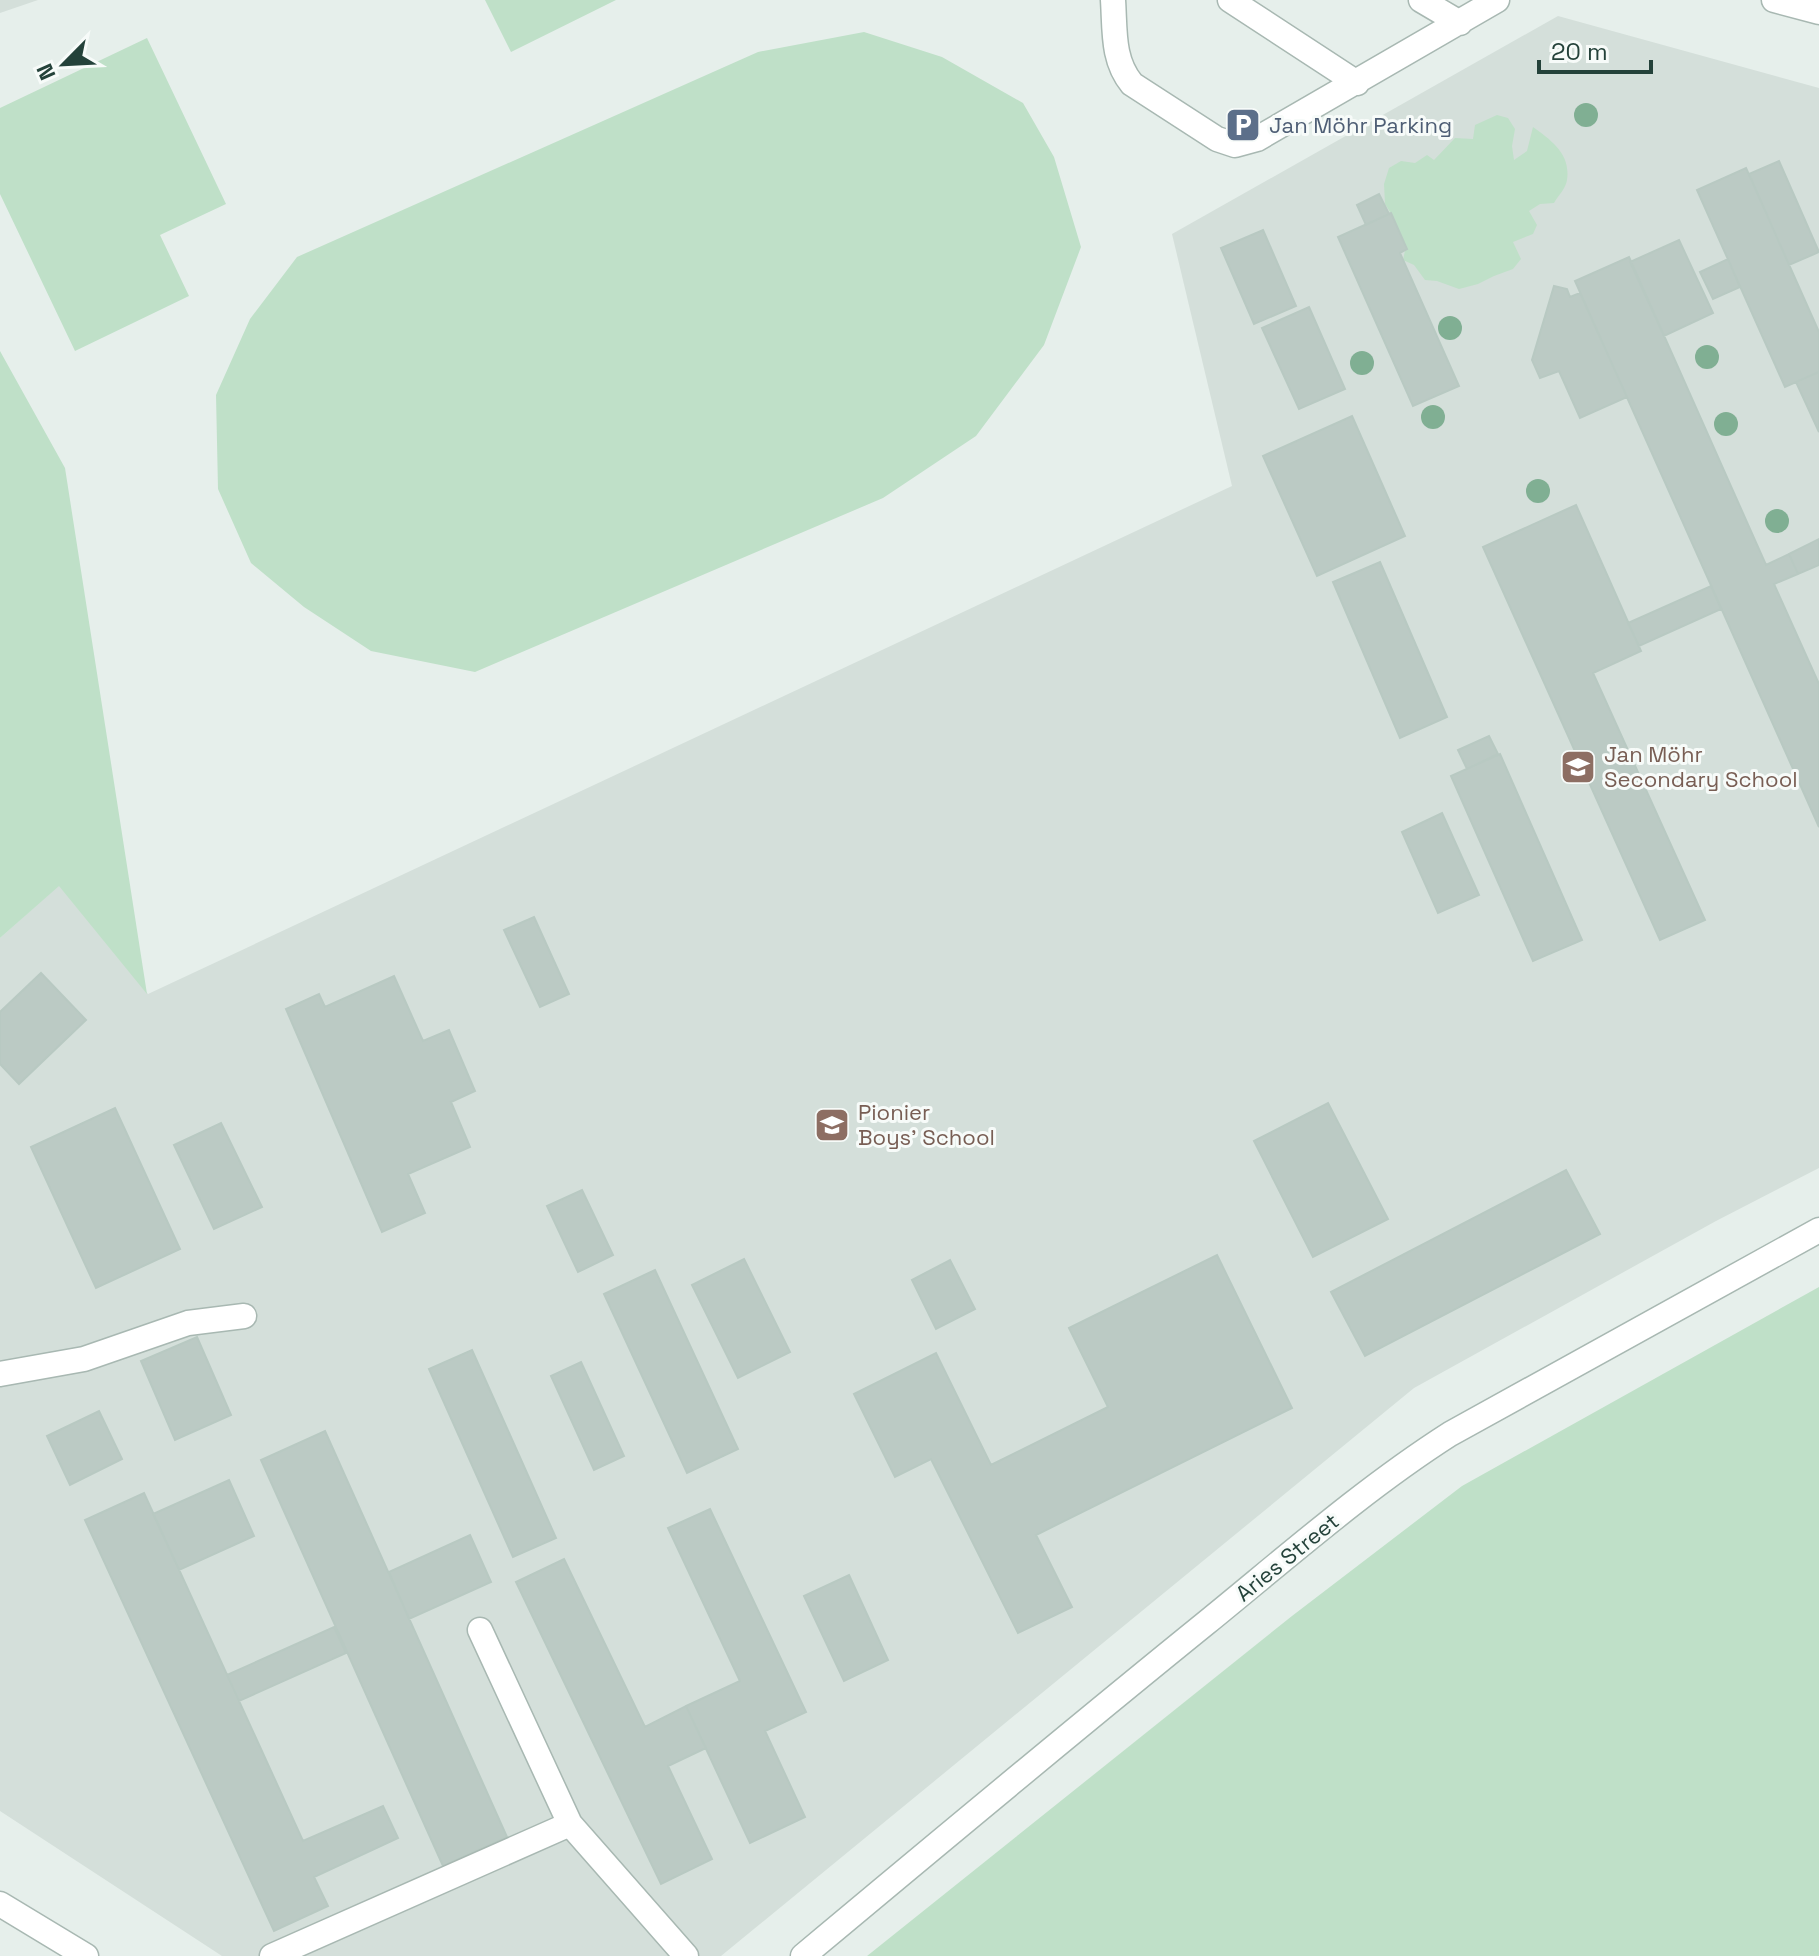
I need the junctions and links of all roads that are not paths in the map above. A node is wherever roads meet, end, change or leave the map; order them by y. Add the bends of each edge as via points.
1 (1113, 0) edge
2 (1230, 0) edge
3 (1421, 0) edge
4 (1497, 0) edge
5 (1774, 0) edge
6 (1819, 12) edge
7 (1460, 23) junction
8 (1357, 83) junction
9 (1819, 1230) edge
10 (244, 1316) dead end
11 (0, 1374) edge
12 (480, 1630) dead end
13 (570, 1824) junction
14 (0, 1904) edge
15 (86, 1956) edge
16 (272, 1956) edge
17 (686, 1956) edge
18 (803, 1956) edge

1 - 8 street via 1122,72 1132,84 1217,139 1235,145 1257,139
2 - 8 street
3 - 7 street
4 - 7 street
5 - 6 street
7 - 8 street
9 - 18 street, Aries Street via 1418,1455 1053,1747
10 - 11 street via 188,1323 84,1359
12 - 13 street
13 - 16 street
13 - 17 street
14 - 15 street

